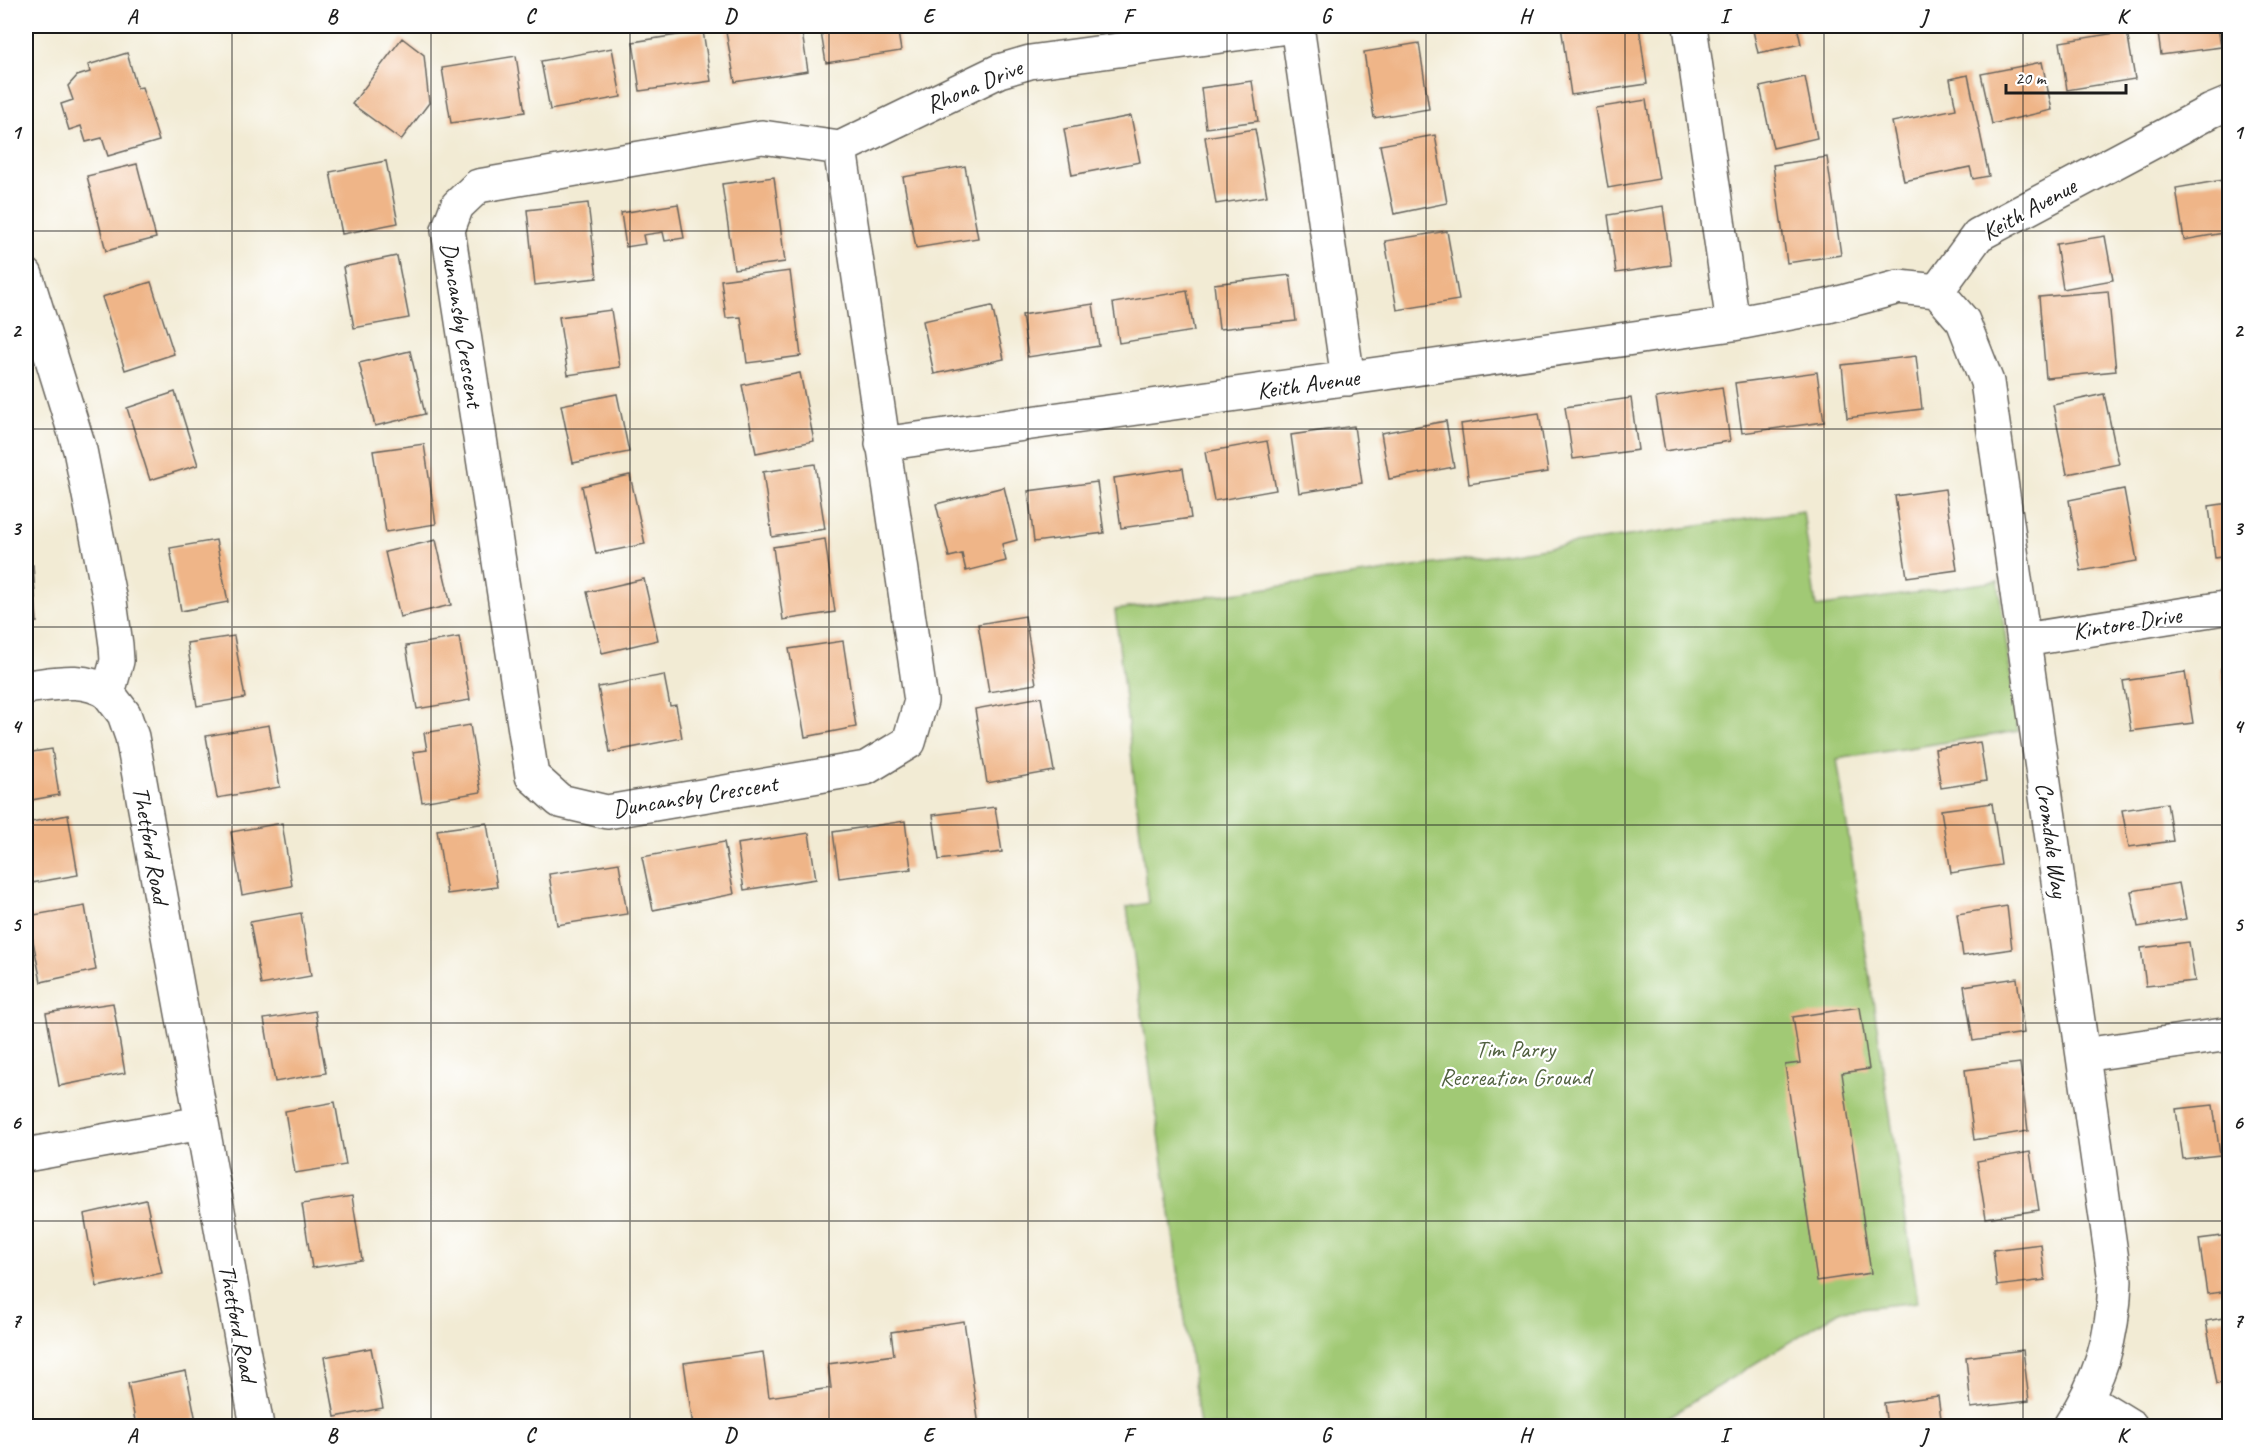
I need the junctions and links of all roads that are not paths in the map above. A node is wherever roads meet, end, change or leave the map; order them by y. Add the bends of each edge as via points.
1 (1296, 26) edge
2 (1690, 26) edge
3 (2229, 103) edge
4 (840, 148) junction
5 (26, 275) edge
6 (1937, 291) junction
7 (1733, 324) junction
8 (1348, 379) junction
9 (882, 444) junction
10 (2229, 607) edge
11 (2024, 640) junction
12 (26, 687) edge
13 (108, 693) junction
14 (2229, 1034) edge
15 (2083, 1055) junction
16 (201, 1123) junction
17 (26, 1155) edge
18 (2087, 1399) junction
19 (257, 1426) edge
20 (2070, 1426) edge
21 (2131, 1426) edge

1 - 4 street, Rhona Drive via 1030,62 999,71
1 - 8 street, Rhona Drive
2 - 7 street
3 - 6 street, Keith Avenue via 1978,235
4 - 9 street, Duncansby Crescent
4 - 9 street, Duncansby Crescent via 762,137 478,186 457,206 448,230 532,776 560,801 607,812 866,768 909,742 921,701
5 - 13 street via 80,450 93,510 116,645 117,661
6 - 7 street, Keith Avenue via 1899,287 1828,306
6 - 11 street, Cromdale Way via 1963,321 1987,382
7 - 8 street, Keith Avenue
8 - 9 street, Keith Avenue
10 - 11 street, Kintore Drive
11 - 15 street, Cromdale Way
12 - 13 street via 75,682
13 - 16 street, Thetford Road via 124,714 132,737
14 - 15 street
15 - 18 street, Cromdale Way via 2115,1281 2109,1341
16 - 17 street
16 - 19 street, Thetford Road
18 - 20 street, Cromdale Way
18 - 21 street

